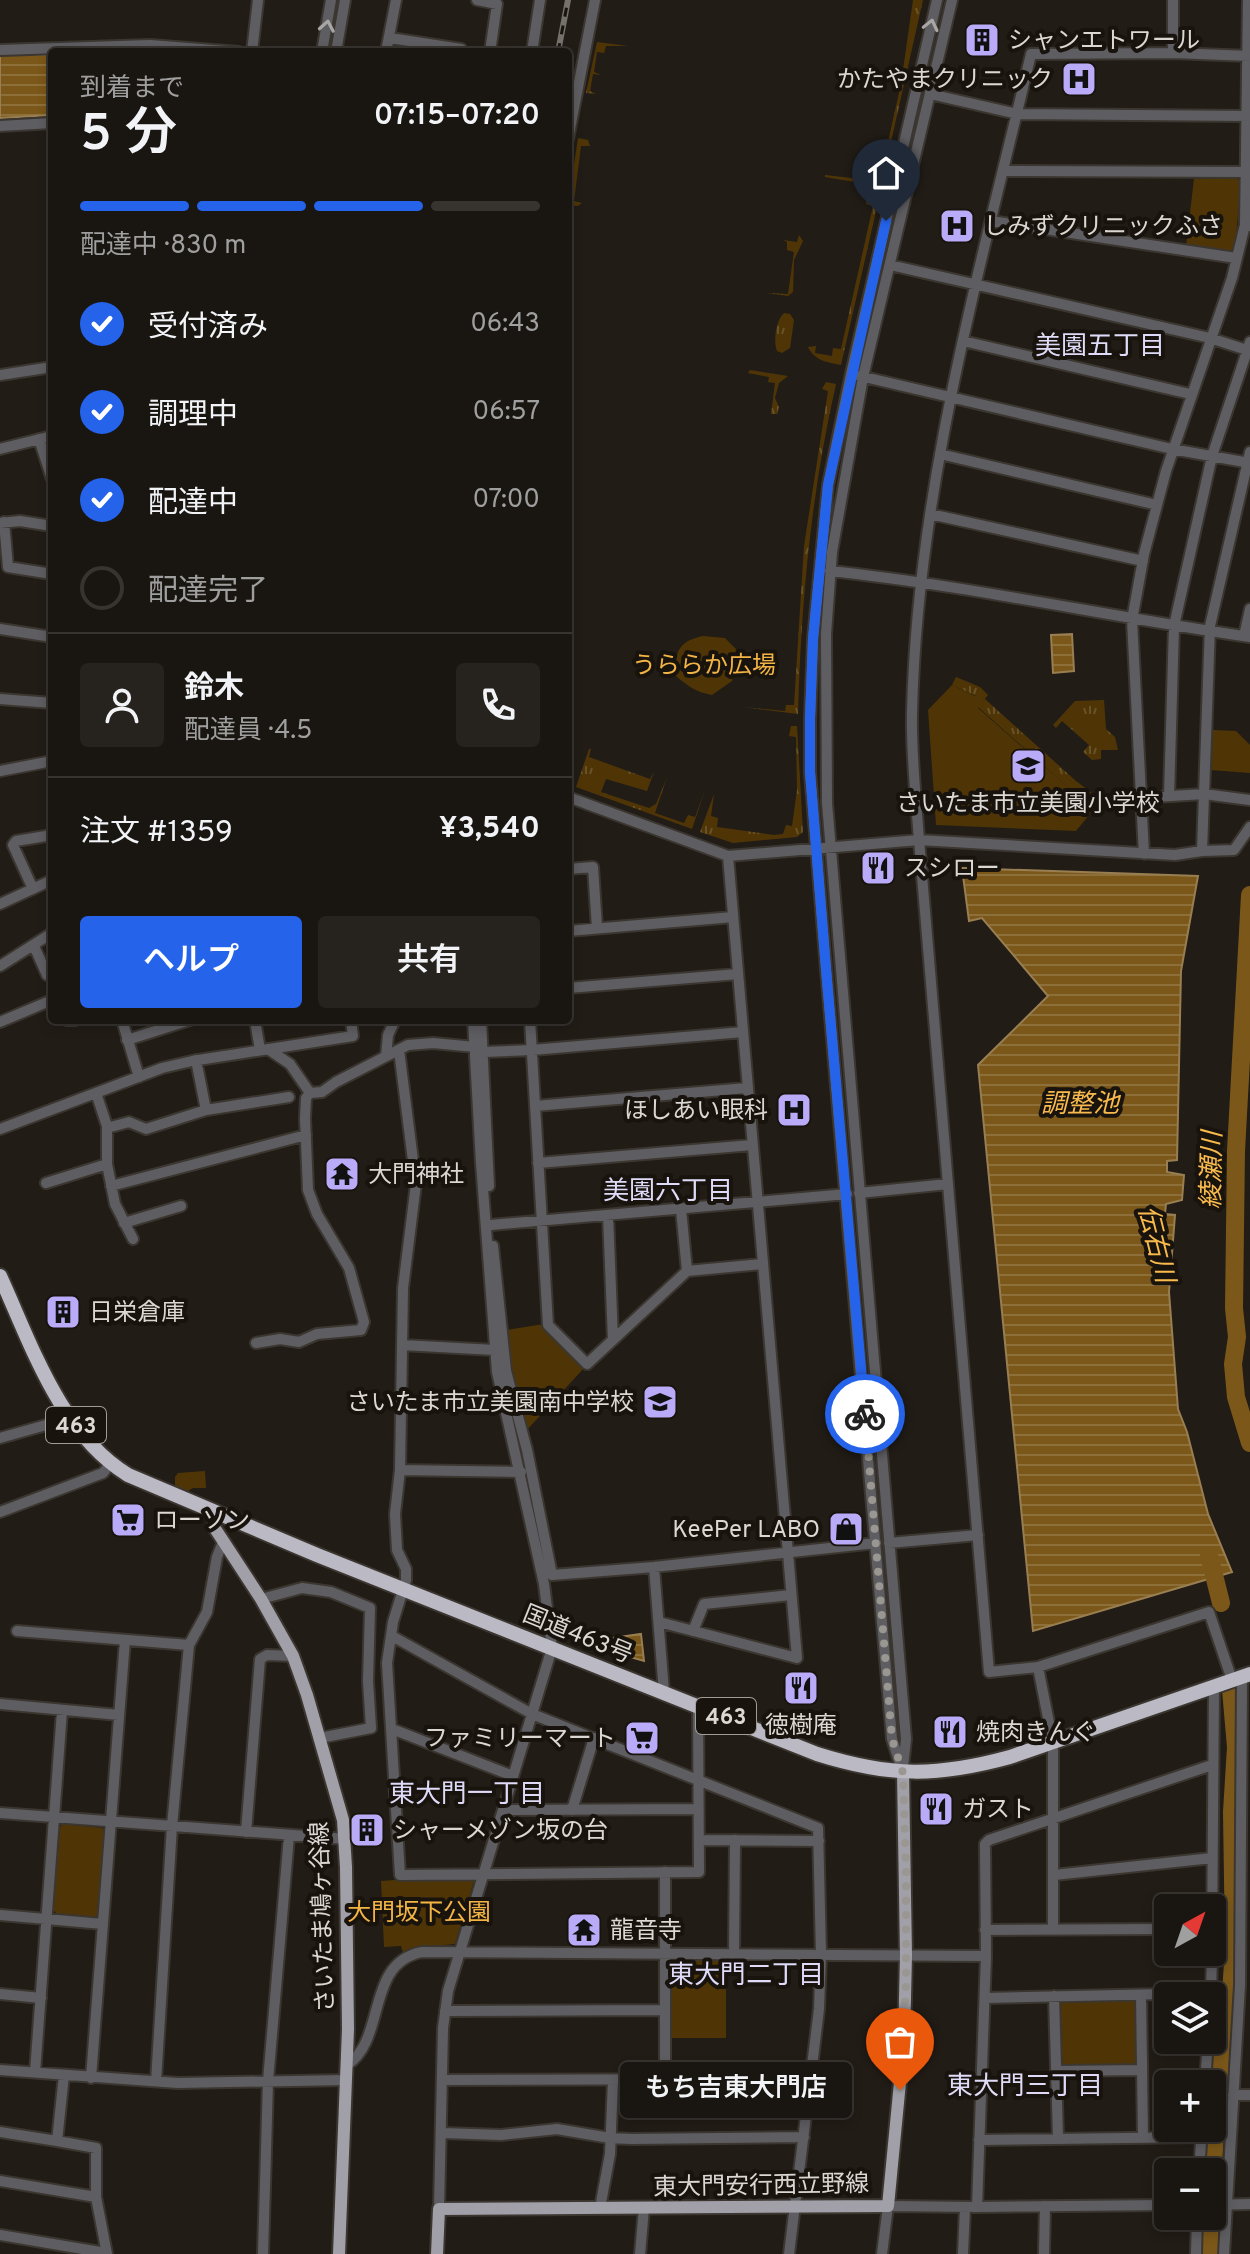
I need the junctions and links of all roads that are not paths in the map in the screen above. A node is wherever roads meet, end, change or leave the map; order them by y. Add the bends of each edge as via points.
1 (258, 0) edge
2 (331, 0) edge
3 (345, 0) edge
4 (396, 0) edge
5 (477, 0) edge
6 (540, 0) edge
7 (595, 0) edge
8 (937, 0) edge
9 (952, 0) edge
10 (1173, 0) edge
11 (1248, 0) edge
12 (390, 38) junction
13 (82, 48) edge
14 (188, 48) edge
15 (252, 48) edge
16 (323, 48) edge
17 (337, 48) edge
18 (387, 48) edge
19 (455, 48) edge
20 (491, 48) edge
21 (533, 48) edge
22 (48, 49) edge
23 (0, 50) edge
24 (1173, 53) junction
25 (1248, 56) edge
26 (930, 94) junction
27 (1017, 114) junction
28 (1248, 116) edge
29 (572, 118) edge
30 (48, 123) edge
31 (0, 126) edge
32 (1003, 171) junction
33 (1248, 172) edge
34 (991, 221) junction
35 (1247, 225) edge
36 (1236, 258) junction
37 (890, 265) junction
38 (976, 285) junction
39 (1210, 338) junction
40 (963, 341) junction
41 (1249, 348) edge
42 (48, 368) edge
43 (851, 374) junction
44 (0, 375) edge
45 (863, 377) junction
46 (1190, 394) junction
47 (951, 397) junction
48 (48, 437) edge
49 (39, 439) junction
50 (0, 449) edge
51 (1172, 449) junction
52 (940, 454) junction
53 (1212, 456) junction
54 (1249, 459) edge
55 (48, 467) edge
56 (1157, 505) junction
57 (930, 514) junction
58 (2, 522) edge
59 (48, 525) edge
60 (1143, 561) junction
61 (830, 571) junction
62 (48, 573) edge
63 (921, 581) junction
64 (1250, 609) edge
65 (1132, 620) junction
66 (1174, 626) junction
67 (0, 629) edge
68 (1210, 631) junction
69 (48, 636) edge
70 (1247, 636) edge
71 (0, 699) edge
72 (48, 703) edge
73 (48, 762) edge
74 (0, 771) edge
75 (1204, 794) junction
76 (1169, 796) junction
77 (572, 798) edge
78 (1139, 798) junction
79 (1250, 800) edge
80 (1250, 827) edge
81 (48, 836) edge
82 (919, 840) junction
83 (831, 848) junction
84 (816, 849) junction
85 (1202, 851) junction
86 (1144, 854) junction
87 (728, 856) junction
88 (572, 869) edge
89 (48, 882) edge
90 (33, 889) junction
91 (0, 904) edge
92 (733, 917) junction
93 (597, 928) junction
94 (572, 931) edge
95 (48, 936) edge
96 (34, 946) junction
97 (0, 966) edge
98 (738, 974) junction
99 (48, 975) edge
100 (572, 988) edge
101 (48, 1002) edge
102 (0, 1022) edge
103 (123, 1024) edge
104 (170, 1024) edge
105 (256, 1024) edge
106 (352, 1024) edge
107 (393, 1024) edge
108 (474, 1024) edge
109 (481, 1024) edge
110 (530, 1024) edge
111 (743, 1032) junction
112 (127, 1040) junction
113 (479, 1049) junction
114 (264, 1050) junction
115 (399, 1050) junction
116 (532, 1050) junction
117 (386, 1056) junction
118 (196, 1060) junction
119 (139, 1077) junction
120 (747, 1088) junction
121 (96, 1093) junction
122 (310, 1093) junction
123 (289, 1097) dead end
124 (535, 1106) junction
125 (206, 1110) junction
126 (107, 1128) junction
127 (0, 1129) edge
128 (306, 1135) junction
129 (752, 1145) junction
130 (538, 1163) junction
131 (107, 1164) junction
132 (46, 1183) dead end
133 (948, 1184) junction
134 (111, 1186) junction
135 (859, 1193) junction
136 (847, 1194) junction
137 (757, 1202) junction
138 (181, 1206) dead end
139 (681, 1209) junction
140 (608, 1215) junction
141 (542, 1221) junction
142 (124, 1223) junction
143 (491, 1225) junction
144 (133, 1239) dead end
145 (762, 1264) junction
146 (687, 1271) junction
147 (0, 1276) edge
148 (613, 1340) junction
149 (256, 1343) dead end
150 (402, 1345) junction
151 (495, 1350) junction
152 (71, 1418) junction
153 (0, 1438) edge
154 (110, 1464) junction
155 (400, 1470) junction
156 (521, 1472) junction
157 (0, 1512) edge
158 (215, 1512) junction
159 (978, 1535) junction
160 (223, 1542) junction
161 (876, 1543) junction
162 (889, 1543) junction
163 (787, 1551) junction
164 (654, 1567) junction
165 (403, 1588) junction
166 (791, 1595) junction
167 (261, 1599) junction
168 (659, 1622) junction
169 (17, 1631) dead end
170 (693, 1631) junction
171 (392, 1636) junction
172 (125, 1640) junction
173 (189, 1645) junction
174 (552, 1648) junction
175 (293, 1656) junction
176 (1038, 1667) junction
177 (1241, 1677) edge
178 (1214, 1687) junction
179 (664, 1692) junction
180 (0, 1704) edge
181 (698, 1705) junction
182 (62, 1711) junction
183 (532, 1714) junction
184 (119, 1715) junction
185 (392, 1729) junction
186 (320, 1738) junction
187 (594, 1738) junction
188 (1053, 1743) junction
189 (1212, 1765) junction
190 (903, 1773) junction
191 (513, 1776) junction
192 (697, 1780) junction
193 (698, 1809) junction
194 (503, 1810) junction
195 (572, 1810) junction
196 (0, 1813) edge
197 (1053, 1818) junction
198 (54, 1819) junction
199 (111, 1821) junction
200 (172, 1826) junction
201 (246, 1832) junction
202 (289, 1836) junction
203 (346, 1839) junction
204 (699, 1840) junction
205 (735, 1840) junction
206 (819, 1841) junction
207 (1212, 1858) junction
208 (665, 1872) junction
209 (483, 1874) junction
210 (1054, 1875) junction
211 (1212, 1894) edge
212 (1245, 1895) edge
213 (0, 1915) edge
214 (46, 1919) junction
215 (103, 1924) junction
216 (1154, 1929) edge
217 (985, 1930) junction
218 (1053, 1930) junction
219 (459, 1952) junction
220 (821, 1954) junction
221 (663, 1955) junction
222 (734, 1955) junction
223 (906, 1955) junction
224 (986, 1956) junction
225 (1245, 1985) edge
226 (0, 1994) edge
227 (1141, 1995) junction
228 (1154, 1995) edge
229 (1054, 1996) junction
230 (41, 1998) junction
231 (985, 1998) junction
232 (665, 2010) junction
233 (445, 2011) junction
234 (347, 2065) junction
235 (0, 2070) edge
236 (1142, 2070) junction
237 (1056, 2071) junction
238 (35, 2072) junction
239 (64, 2075) junction
240 (91, 2078) junction
241 (809, 2079) junction
242 (346, 2080) junction
243 (443, 2080) junction
244 (613, 2080) junction
245 (665, 2080) junction
246 (156, 2081) junction
247 (268, 2081) junction
248 (1233, 2095) junction
249 (1250, 2095) edge
250 (0, 2132) edge
251 (443, 2133) junction
252 (1154, 2136) edge
253 (804, 2137) junction
254 (1143, 2137) junction
255 (610, 2138) junction
256 (1058, 2138) junction
257 (979, 2140) junction
258 (57, 2141) junction
259 (1225, 2158) edge
260 (0, 2181) edge
261 (96, 2197) junction
262 (1250, 2204) edge
263 (1154, 2205) edge
264 (1226, 2205) edge
265 (796, 2206) junction
266 (888, 2206) junction
267 (1045, 2206) junction
268 (971, 2207) junction
269 (600, 2208) junction
270 (644, 2208) junction
271 (439, 2209) junction
272 (1197, 2230) edge
273 (1222, 2230) edge
274 (0, 2235) edge
275 (106, 2254) edge
276 (263, 2254) edge
277 (339, 2254) edge
278 (437, 2254) edge
279 (640, 2254) edge
280 (789, 2254) edge
281 (882, 2254) edge
282 (963, 2254) edge
283 (1044, 2254) edge
284 (1196, 2254) edge
285 (1224, 2254) edge

1 - 15 street
16 -> 2 street
3 - 17 street
4 - 12 street
5 - 20 street via 497,4
6 - 21 street
7 - 29 street
43 -> 8 street
9 - 26 street
10 - 24 street
11 - 25 street
12 - 18 street
12 - 19 street
13 - 14 street
22 - 23 street
24 - 25 street
24 - 27 street via 1031,54
25 - 28 street
26 - 27 street
26 - 37 street
27 - 28 street
27 - 32 street
28 - 33 street
30 - 31 street
32 - 33 street
32 - 34 street
33 - 35 street
34 - 36 street
34 - 38 street
35 - 36 street
36 - 39 street
37 - 38 street
37 - 45 street
38 - 39 street
38 - 40 street
39 - 41 street
39 - 46 street
40 - 46 street
40 - 47 street
41 - 53 street
42 - 44 street
43 - 45 street
43 - 84 street via 828,485 813,639 810,742
45 - 47 street
45 - 61 street
46 - 51 street
47 - 51 street
47 - 52 street
48 - 49 street
49 - 50 street
49 - 55 street
51 - 53 street
51 - 56 street
52 - 56 street
52 - 57 street
53 - 54 street
53 - 66 street
54 - 68 street
56 - 60 street
57 - 60 street
57 - 63 street
58 - 59 street
58 - 62 street via 8,567
60 - 65 street
61 - 63 street
61 - 83 street via 825,700
63 - 65 street
63 - 82 street via 912,716
64 - 70 street
65 - 66 street
65 - 78 street
66 - 68 street
66 - 76 street
67 - 69 street
68 - 70 street
68 - 75 street
71 - 72 street
73 - 74 street
75 - 76 street
75 - 79 street
75 - 85 street
76 - 78 street
77 - 87 street
78 - 86 street
80 - 85 street via 1234,850
81 - 90 street via 13,845
82 - 83 street
82 - 86 street
82 - 133 street
83 - 84 street
83 - 135 street
84 - 87 street
84 - 136 street
85 - 86 street
87 - 92 street
88 - 93 street via 593,867
89 - 90 street
90 - 91 street
92 - 93 street
92 - 98 street
93 - 94 street
95 - 96 street
96 - 97 street
96 - 99 street
98 - 100 street
98 - 111 street
101 - 102 street
103 - 112 street
104 - 112 street
105 - 114 street
106 - 114 street via 353,1036
107 - 117 street
108 - 113 street
109 - 113 street
110 - 116 street
111 - 116 street
111 - 120 street
112 - 119 street
113 - 115 street via 420,1043
113 - 116 street
113 - 143 street
113 - 151 street
114 - 118 street
114 - 122 street via 290,1064
115 - 117 street
115 - 150 street via 416,1184
116 - 124 street
117 - 122 street via 322,1092
118 - 119 street
118 - 125 street
119 - 121 street
120 - 124 street
120 - 129 street
121 - 126 street
121 - 127 street
122 - 128 street
123 - 125 street
124 - 130 street
125 - 126 street via 146,1129 129,1122
126 - 131 street
128 - 134 street
128 - 149 street via 310,1198 349,1268 364,1322 361,1330 317,1334 299,1342
129 - 130 street
129 - 137 street
130 - 141 street
131 - 132 street
131 - 134 street
133 - 135 street
133 - 159 street
134 - 142 street
135 - 162 street
136 - 137 street
136 - 161 street
137 - 139 street
137 - 145 street
138 - 142 street
139 - 140 street
139 - 146 street
140 - 141 street
140 - 148 street
141 - 143 street
141 - 148 street via 548,1325 587,1364
142 - 144 street
143 - 164 street via 506,1371 552,1575
145 - 146 street
145 - 163 street
146 - 148 street
147 - 152 highway, 国道463号 / 463
150 - 151 street
150 - 155 street
151 - 156 street
152 - 153 street
152 - 154 highway, 国道463号 / 463
154 - 157 street via 103,1473
154 - 158 highway, 国道463号 / 463
155 - 156 street
155 - 165 street via 396,1533 406,1569
156 - 174 street
158 - 160 main road, さいたま鳩ヶ谷線 via 214,1527
158 - 165 highway, 国道463号 / 463
159 - 162 street
159 - 176 street via 989,1672
160 - 167 main road, さいたま鳩ヶ谷線
160 - 173 street via 207,1612
161 - 163 street
161 - 190 street via 892,1739
162 - 190 street via 906,1739
163 - 164 street
163 - 166 street
164 - 168 street
165 - 171 street
165 - 174 highway, 国道463号 / 463
166 - 170 street via 704,1604
166 - 170 street via 797,1658
167 - 175 main road, さいたま鳩ヶ谷線
167 - 186 street via 302,1588 331,1592 370,1608 371,1728
168 - 170 street
168 - 179 street
169 - 172 street
171 - 183 street
171 - 185 street via 387,1663
172 - 173 street
172 - 184 street
173 - 200 street
174 - 179 highway, 国道463号 / 463
174 - 183 street
175 - 186 main road, さいたま鳩ヶ谷線
175 - 201 street via 260,1659
176 - 177 street via 1209,1612
176 - 188 street
177 - 178 highway, 国道463号 / 463
177 - 212 street
178 - 188 highway, 国道463号 / 463
178 - 189 street
179 - 181 highway, 国道463号 / 463
180 - 182 street
181 - 190 highway, 国道463号 / 463 via 817,1754
181 - 192 street
182 - 184 street
182 - 198 street
183 - 187 street
183 - 191 street
184 - 199 street
185 - 191 street
185 - 209 street via 400,1875
186 - 203 main road, さいたま鳩ヶ谷線
187 - 192 street
187 - 195 street
188 - 190 highway, 国道463号 / 463 via 974,1767
188 - 197 street
189 - 197 street
189 - 207 street
190 - 223 main road, 東大門安行西立野線
191 - 194 street
192 - 193 street
192 - 206 street via 818,1828
193 - 195 street
193 - 204 street
194 - 195 street
194 - 209 street
196 - 198 street
197 - 210 street
197 - 217 street via 985,1844
198 - 199 street
198 - 214 street
199 - 200 street
199 - 215 street
200 - 201 street
200 - 246 street
201 - 202 street
202 - 203 street
202 - 247 street
203 - 234 main road, さいたま鳩ヶ谷線
204 - 205 street
204 - 208 street via 699,1872
205 - 206 street
205 - 222 street
206 - 220 street
207 - 210 street
207 - 211 street
208 - 209 street
208 - 221 street
209 - 219 street
210 - 218 street
212 - 225 street
213 - 214 street
214 - 215 street
214 - 230 street
215 - 240 street
216 - 218 street
217 - 218 street
217 - 224 street
219 - 221 street
219 - 233 street
219 - 234 street via 414,1953 394,1967 360,2054
220 - 222 street
220 - 223 street
220 - 241 street
221 - 222 street
221 - 232 street
223 - 224 street
223 - 266 main road, 東大門安行西立野線 via 904,2041
224 - 231 street
225 - 248 street
226 - 230 street
227 - 228 street
227 - 229 street
227 - 236 street
229 - 231 street
229 - 237 street
230 - 238 street
231 - 257 street
232 - 233 street
232 - 245 street
233 - 243 street
234 - 242 main road, さいたま鳩ヶ谷線
235 - 238 street
236 - 237 street
236 - 254 street
237 - 256 street
238 - 239 street
239 - 240 street
239 - 258 street
240 - 246 street
241 - 245 street
241 - 253 street
242 - 247 street
242 - 277 main road, さいたま鳩ヶ谷線
243 - 244 street
243 - 251 street
244 - 245 street
244 - 255 street
246 - 247 street
247 - 276 street
248 - 249 street
248 - 259 street
250 - 258 street
251 - 255 street via 501,2135 557,2129
251 - 271 street
252 - 254 street
253 - 255 street
253 - 265 street
254 - 256 street
255 - 269 street
256 - 257 street
257 - 268 street
258 - 261 street via 96,2148
260 - 261 street
261 - 275 street
262 - 264 street
263 - 267 street
265 - 266 main road, 東大門安行西立野線
265 - 270 main road, 東大門安行西立野線
265 - 280 street
266 - 268 street
266 - 281 street
267 - 268 street
267 - 283 street
268 - 282 street
269 - 270 main road, 東大門安行西立野線
269 - 271 main road, 東大門安行西立野線
270 - 279 street
271 - 278 main road
272 - 284 street
273 - 285 street
274 - 275 street

